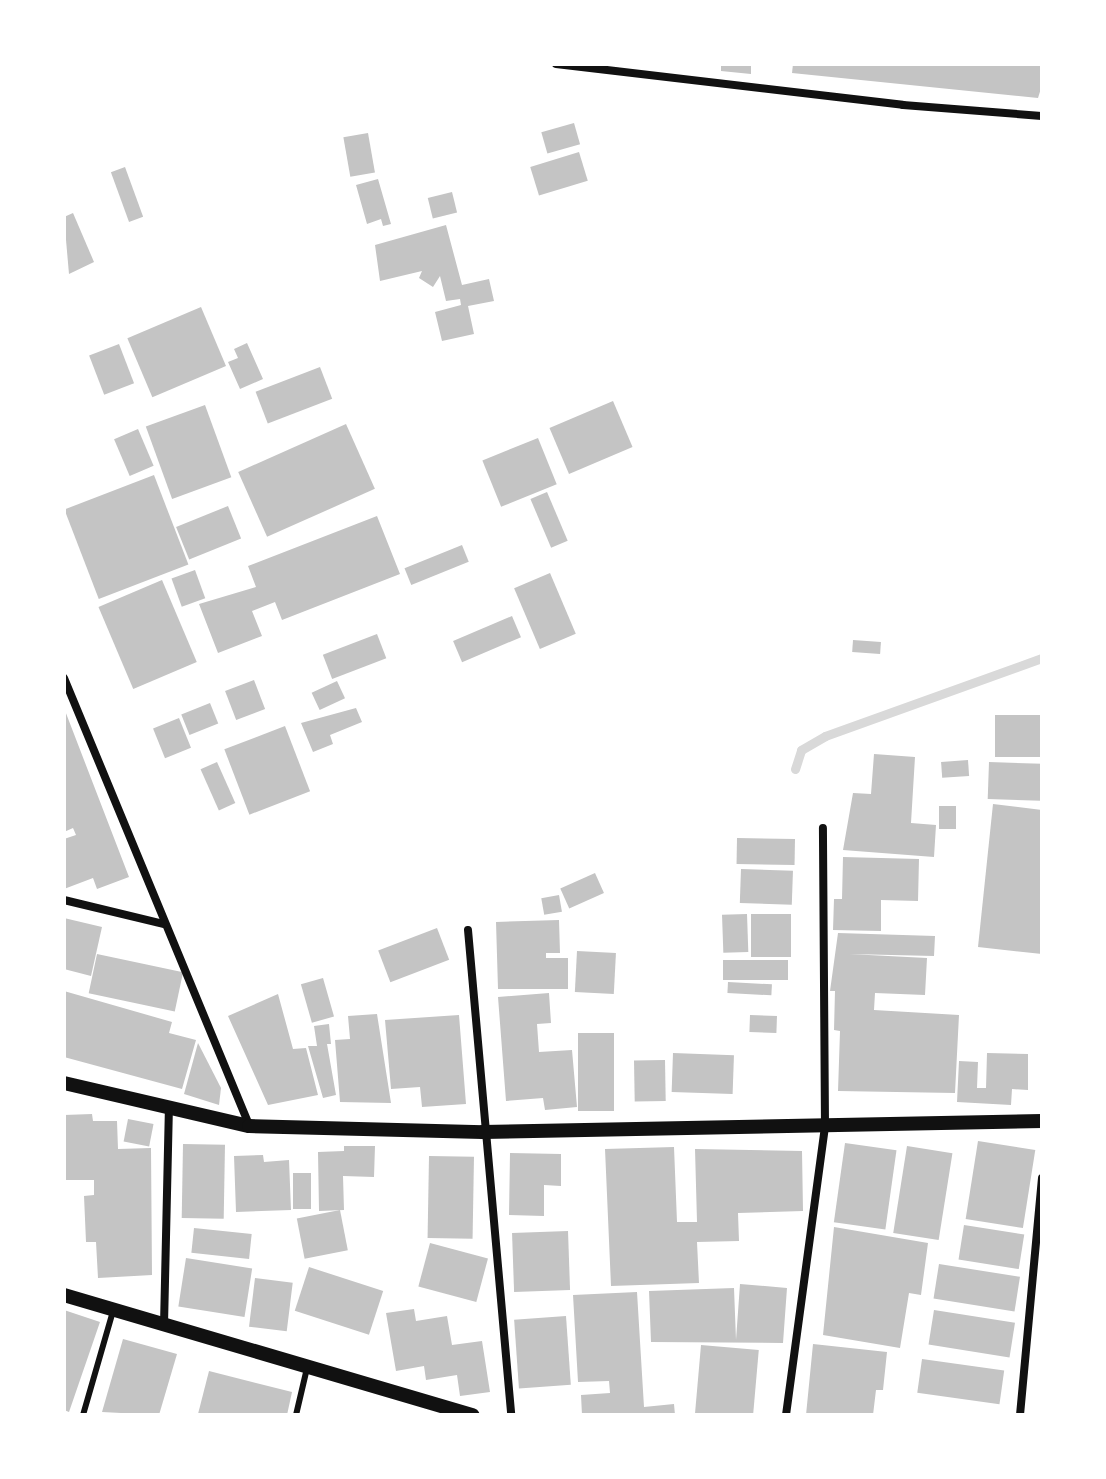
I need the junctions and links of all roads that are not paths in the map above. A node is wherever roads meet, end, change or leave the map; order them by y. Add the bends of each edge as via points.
1 (556, 64) edge
2 (563, 64) edge
3 (1042, 116) edge
4 (64, 678) edge
5 (823, 828) dead end
6 (64, 900) edge
7 (163, 924) junction
8 (468, 930) dead end
9 (64, 1083) edge
10 (169, 1110) junction
11 (1042, 1121) edge
12 (249, 1126) junction
13 (825, 1126) junction
14 (483, 1132) junction
15 (1042, 1178) edge
16 (64, 1295) edge
17 (113, 1311) junction
18 (163, 1325) junction
19 (307, 1366) junction
20 (83, 1415) edge
21 (296, 1415) edge
22 (473, 1415) edge
23 (511, 1415) edge
24 (786, 1415) edge
25 (1020, 1415) edge

1 - 2 street
2 - 3 street
4 - 7 street
5 - 13 street
6 - 7 street
7 - 12 street
8 - 14 street
9 - 10 street
10 - 12 street
10 - 18 street
11 - 13 street
12 - 14 street
13 - 14 street
13 - 24 street
14 - 23 street
15 - 25 street
16 - 17 street
17 - 18 street
17 - 20 lane
18 - 19 street
19 - 21 lane
19 - 22 street

